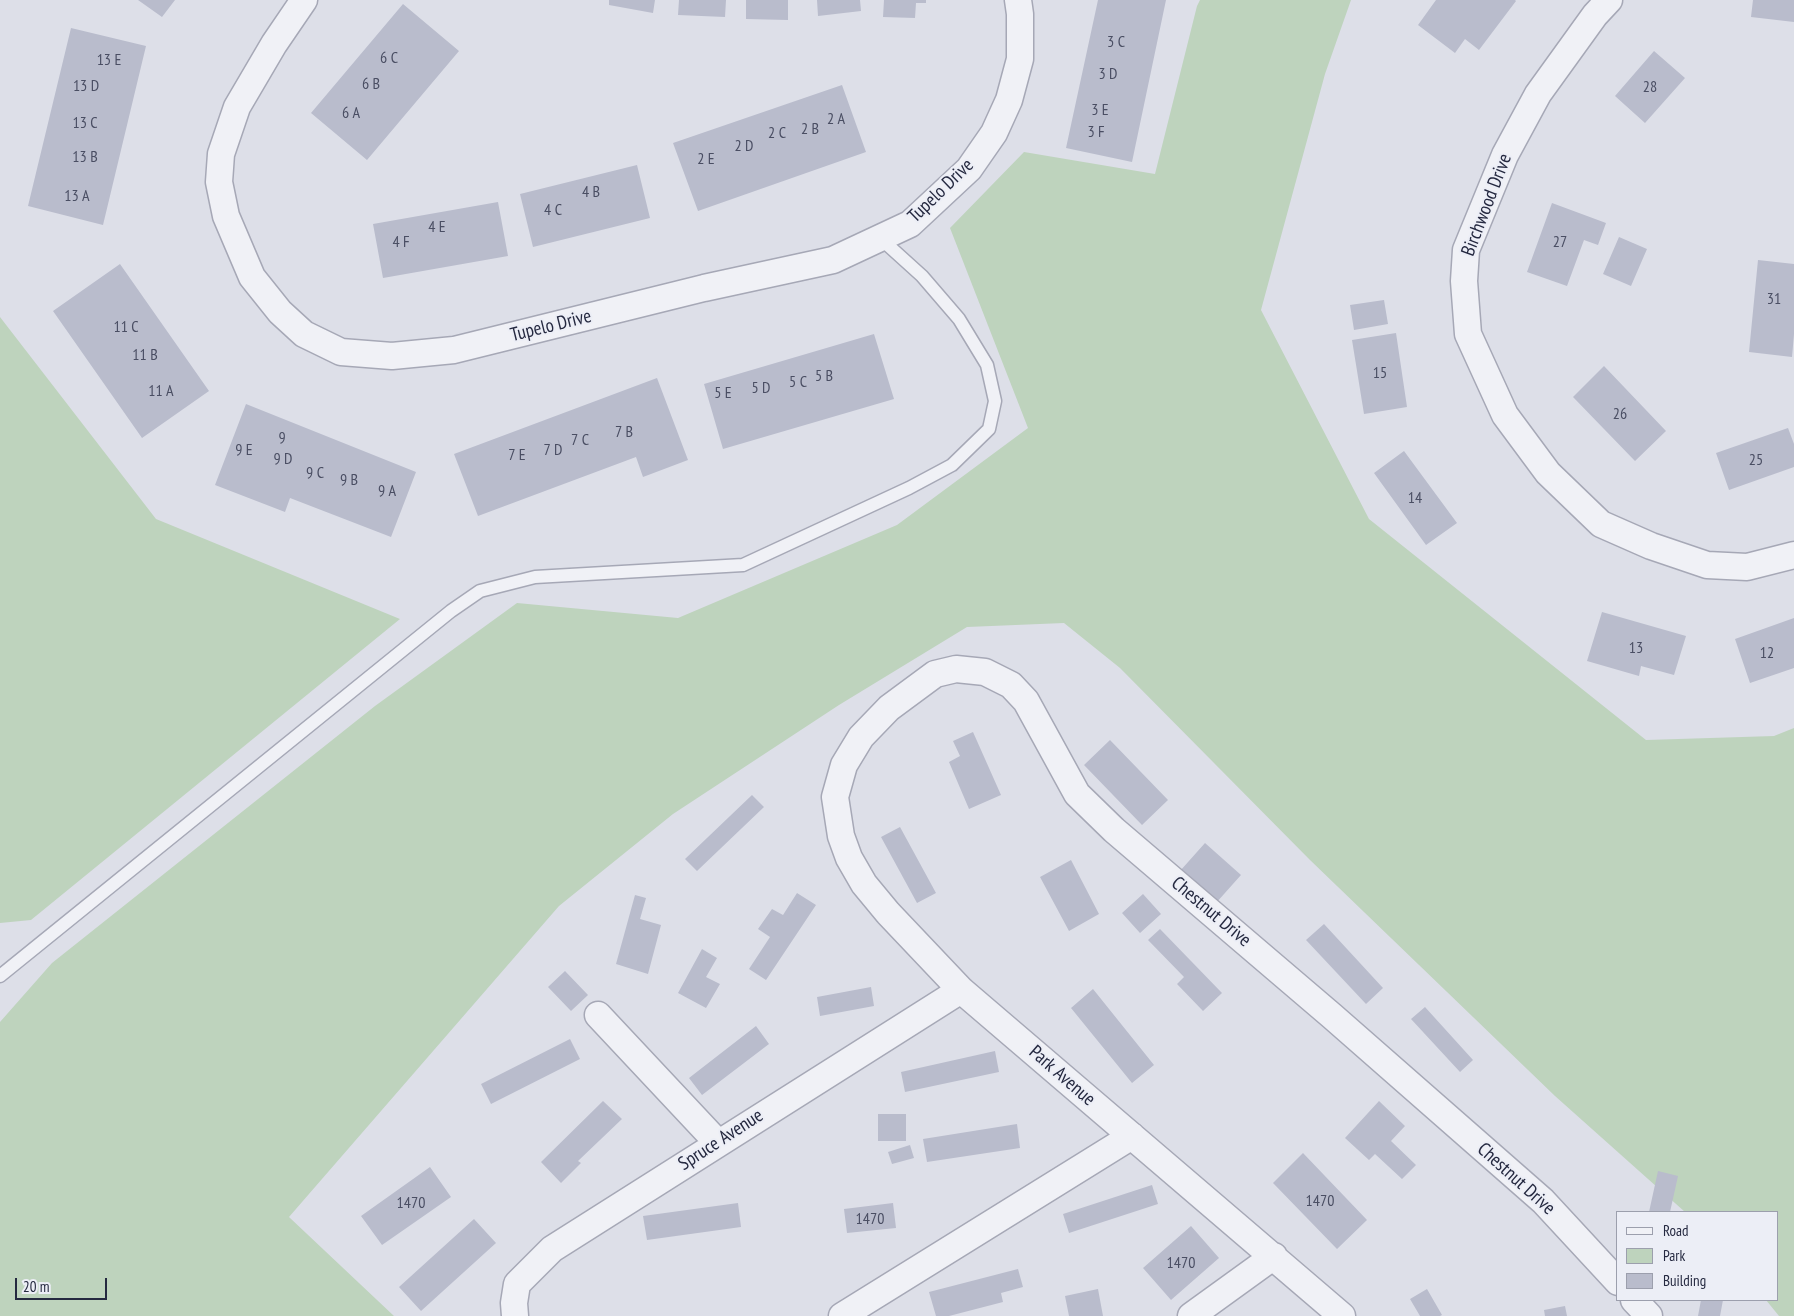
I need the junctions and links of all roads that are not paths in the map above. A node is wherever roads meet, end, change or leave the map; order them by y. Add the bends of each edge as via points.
1 (304, 0) edge
2 (1018, 0) edge
3 (1609, 0) edge
4 (880, 238) junction
5 (1794, 555) edge
6 (835, 797) joint
7 (0, 976) edge
8 (961, 990) junction
9 (598, 1015) dead end
10 (1132, 1136) junction
11 (718, 1143) junction
12 (1274, 1256) junction
13 (1616, 1280) edge
14 (1635, 1301) edge
15 (515, 1316) edge
16 (842, 1316) edge
17 (1192, 1316) edge
18 (1342, 1316) edge
19 (1649, 1316) edge

1 - 4 street, Tupelo Drive via 237,107 221,154 219,182 226,216 252,277 280,312 304,334 341,352 392,356 454,350 832,260
2 - 4 street, Tupelo Drive via 1020,59 1009,100 994,133 969,169 910,224
3 - 5 street, Birchwood Drive via 1538,94 1505,155 1466,250 1464,281 1468,334 1505,415 1548,474 1601,524 1706,565 1747,567
4 - 7 lane via 922,276 959,318 987,365 996,401 989,429 952,465 910,488 743,565 536,576 480,591 451,611
6 - 8 street, Park Avenue via 840,836 864,884
6 - 13 street, Chestnut Drive via 844,765 861,737 889,708 935,674 956,669 985,672 1011,685 1026,702 1077,794 1114,830 1543,1201
8 - 10 street, Park Avenue
8 - 11 street, Spruce Avenue
9 - 11 street
10 - 12 street, Park Avenue
10 - 16 street
11 - 15 street, Spruce Avenue via 552,1248 517,1284
12 - 17 street
12 - 18 street, Park Avenue
14 - 19 street

